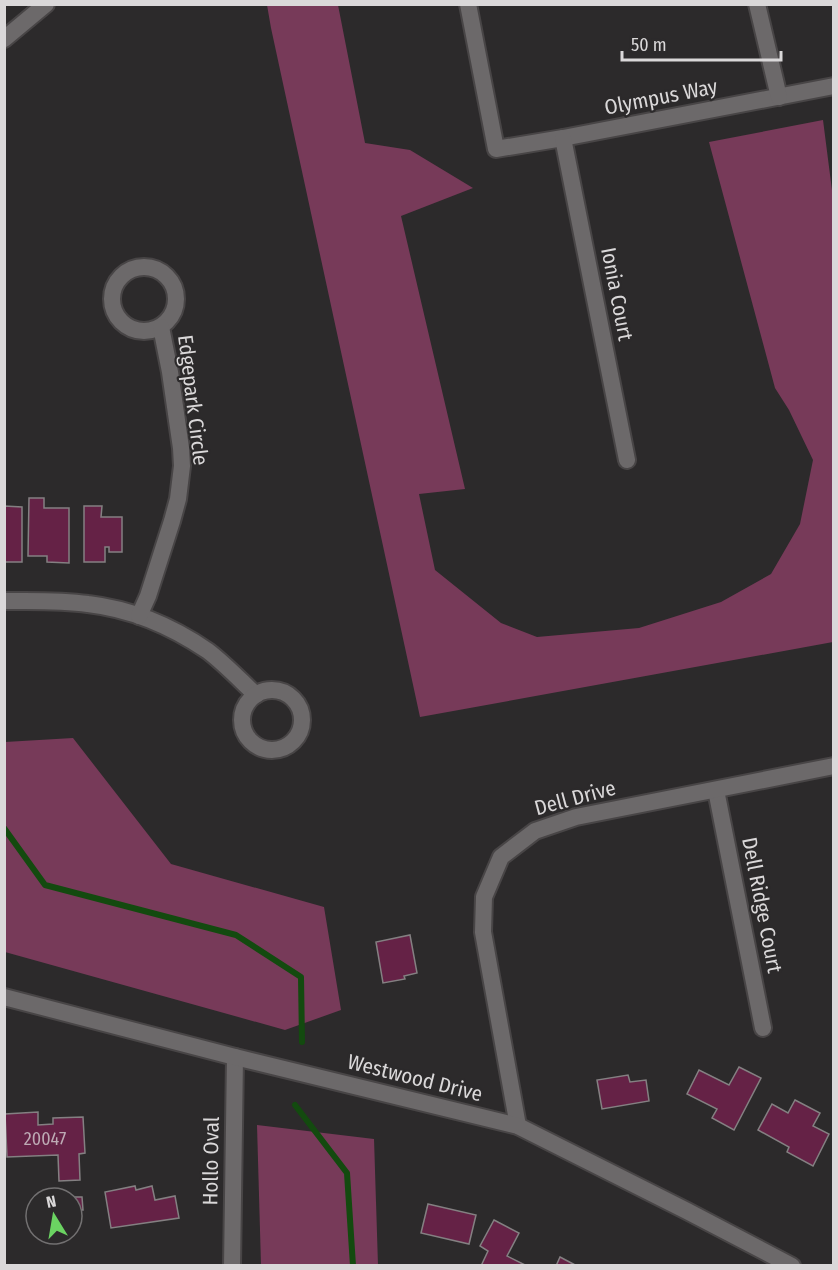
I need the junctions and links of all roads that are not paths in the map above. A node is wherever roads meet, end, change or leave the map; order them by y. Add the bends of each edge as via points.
1 (46, 4) edge
2 (468, 4) edge
3 (757, 4) edge
4 (4, 39) edge
5 (834, 86) edge
6 (779, 97) junction
7 (563, 138) junction
8 (161, 327) dead end
9 (627, 459) dead end
10 (4, 601) edge
11 (139, 616) junction
12 (256, 695) dead end
13 (834, 766) edge
14 (716, 790) junction
15 (4, 997) edge
16 (763, 1028) dead end
17 (235, 1057) junction
18 (518, 1126) junction
19 (232, 1266) edge
20 (792, 1266) edge

1 - 4 street
2 - 7 street, Olympus Way via 496,149
3 - 6 street
5 - 6 street, Olympus Way
6 - 7 street, Olympus Way
7 - 9 street, Ionia Court
8 - 11 street, Edgepark Circle via 182,466 172,521
10 - 11 street via 105,606
11 - 12 street via 210,653
13 - 14 street, Dell Drive
14 - 16 street, Dell Ridge Court
14 - 18 street, Dell Drive via 576,817 535,831 501,857 484,897 483,932
15 - 17 street, Westwood Drive
17 - 18 street, Westwood Drive
17 - 19 street, Hollo Oval
18 - 20 street, Westwood Drive

